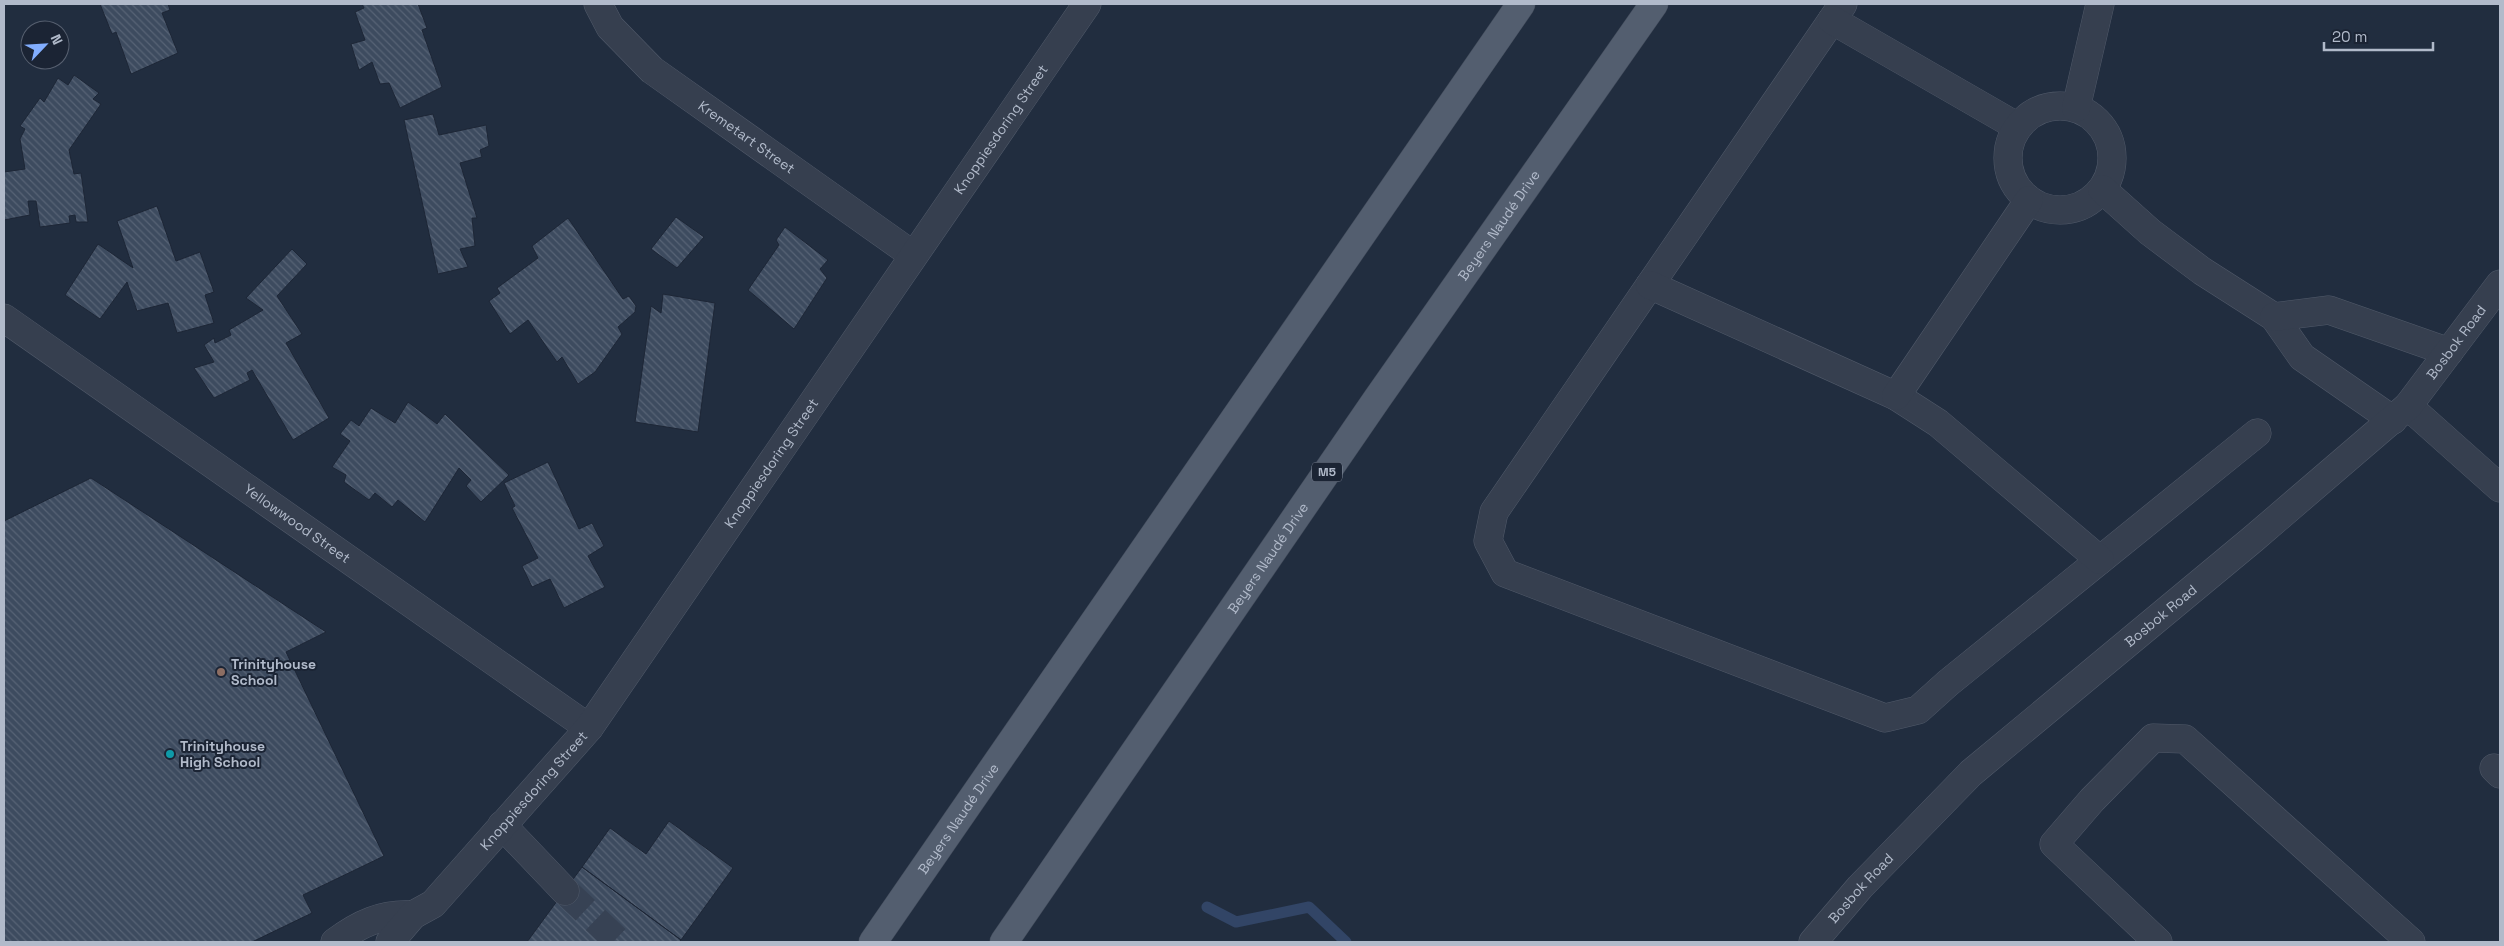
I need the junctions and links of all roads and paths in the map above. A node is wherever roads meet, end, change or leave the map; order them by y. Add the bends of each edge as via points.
1 (598, 4) edge
2 (1087, 4) edge
3 (1521, 4) edge
4 (1654, 4) edge
5 (2100, 4) edge
6 (1837, 12) edge
7 (2076, 108) junction
8 (2018, 127) junction
9 (2102, 189) junction
10 (2029, 200) junction
11 (913, 255) junction
12 (2500, 284) edge
13 (1650, 285) junction
14 (2274, 317) junction
15 (4, 318) edge
16 (2449, 352) junction
17 (1896, 396) junction
18 (2400, 413) junction
19 (2256, 433) dead end
20 (2500, 488) edge
21 (2100, 560) junction
22 (589, 728) junction
23 (502, 825) junction
24 (565, 891) tunnel mouth
25 (423, 909) junction
26 (335, 942) edge
27 (390, 942) edge
28 (414, 942) edge
29 (873, 942) edge
30 (1004, 942) edge
31 (1813, 942) edge
32 (2158, 942) edge
33 (2411, 942) edge

1 - 11 street, Kremetart Street via 610,27 652,70
2 - 11 street, Knoppiesdoring Street
3 - 29 main road, Beyers Naudé Drive
4 - 30 main road, Beyers Naudé Drive / M5
5 - 7 street
6 - 8 street
6 - 13 street
7 - 8 street via 2060,105 2044,108 2030,115
7 - 9 street via 2091,116 2103,128 2110,142 2113,159
8 - 10 street via 2008,157 2010,173
9 - 10 street via 2090,201 2076,208 2060,210
9 - 14 street via 2150,232 2195,266
10 - 17 street
11 - 22 street, Knoppiesdoring Street
12 - 16 street, Bosbok Road
13 - 17 street
13 - 21 street via 1494,512 1488,542 1505,573 1885,718 1918,710
14 - 16 street via 2329,310
14 - 18 street via 2302,357
15 - 22 street, Yellowwood Street
16 - 18 street, Bosbok Road
17 - 21 street via 1938,423
18 - 20 street
18 - 31 street, Bosbok Road via 1971,773 1860,887
19 - 21 street
22 - 23 street, Knoppiesdoring Street
23 - 24 street
23 - 25 street, Knoppiesdoring Street
25 - 26 street via 374,918
25 - 27 street, Knoppiesdoring Street
25 - 28 street, Knoppiesdoring Street via 425,929
32 - 33 street via 2054,844 2153,738 2185,739

